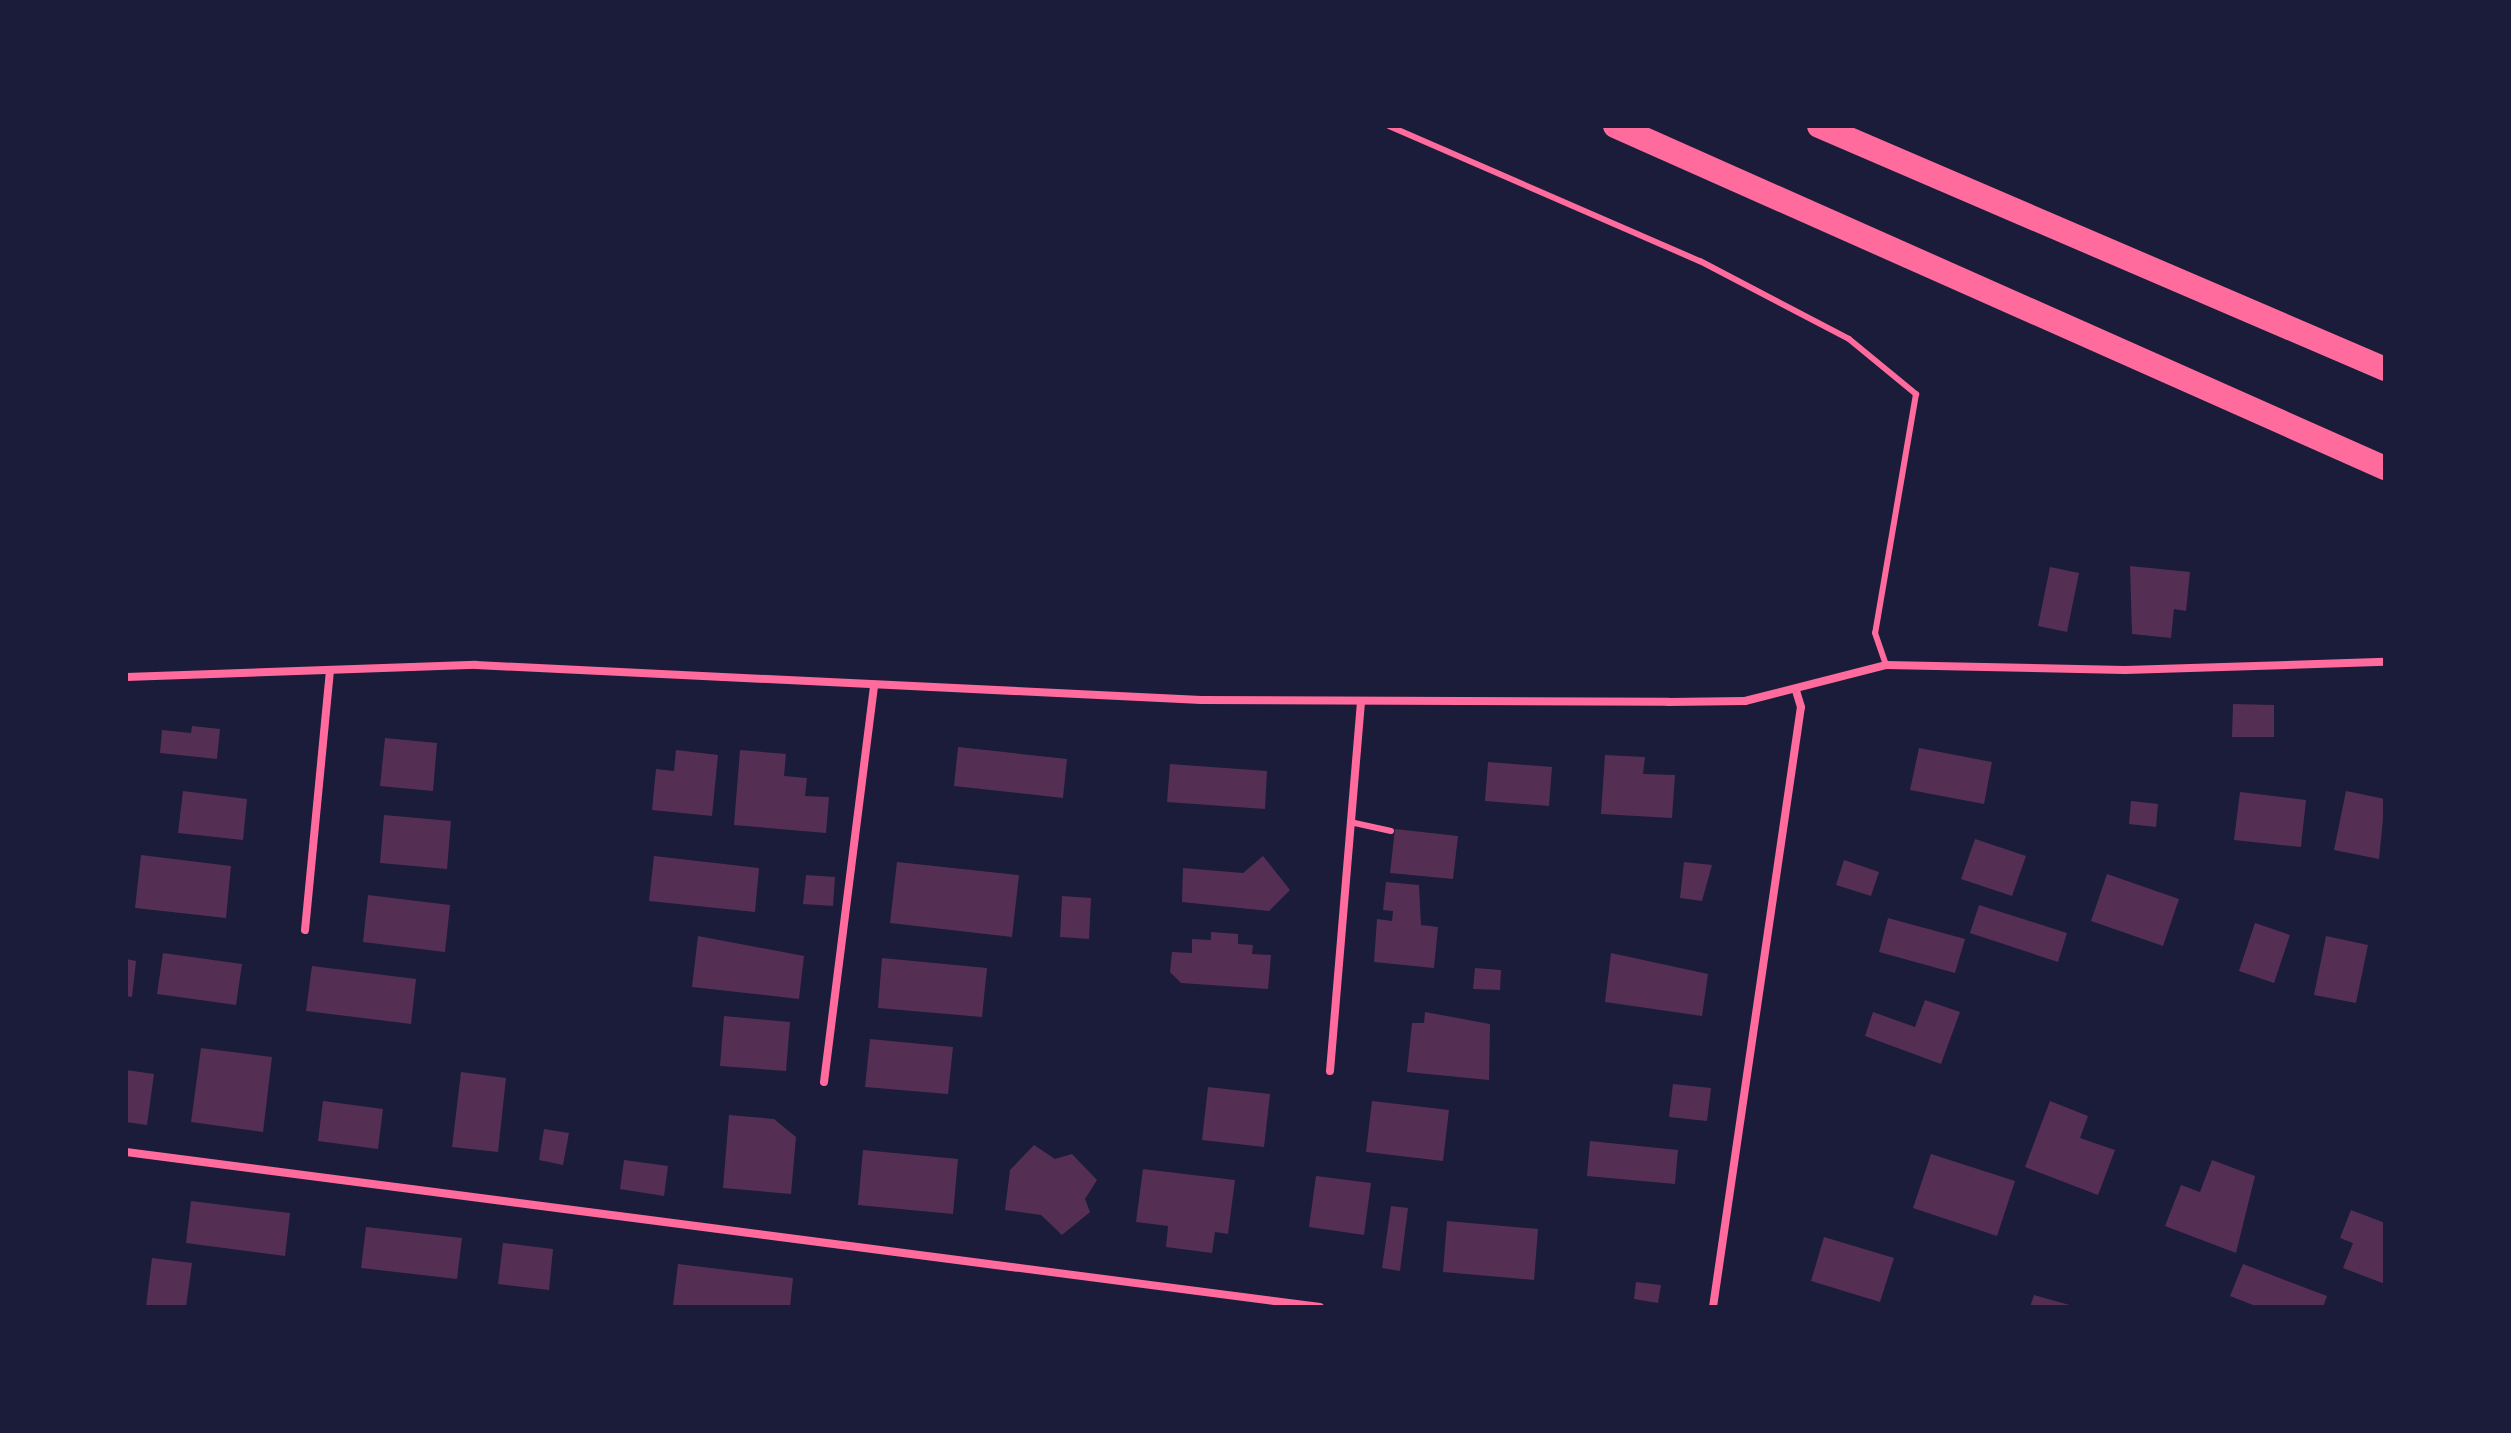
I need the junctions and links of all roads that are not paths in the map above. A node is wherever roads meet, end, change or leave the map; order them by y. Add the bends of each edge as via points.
1 (1389, 126) edge
2 (1615, 126) edge
3 (1819, 126) edge
4 (2385, 369) edge
5 (2385, 468) edge
6 (2385, 662) edge
7 (1886, 665) junction
8 (330, 671) junction
9 (126, 677) edge
10 (874, 685) junction
11 (1796, 691) junction
12 (1361, 702) junction
13 (1350, 822) junction
14 (1391, 831) dead end
15 (305, 930) dead end
16 (1330, 1071) dead end
17 (824, 1082) dead end
18 (126, 1152) edge
19 (1320, 1307) edge
20 (1713, 1307) edge

1 - 7 lane via 1700,261 1849,339 1916,394 1875,633
2 - 5 highway
3 - 4 highway
6 - 7 street via 2125,670
7 - 11 street
8 - 9 street
8 - 10 street via 476,665
8 - 15 street
10 - 12 street
10 - 17 street
11 - 12 street via 1745,701
11 - 20 street via 1801,707
12 - 13 street
13 - 14 lane
13 - 16 street
18 - 19 street

